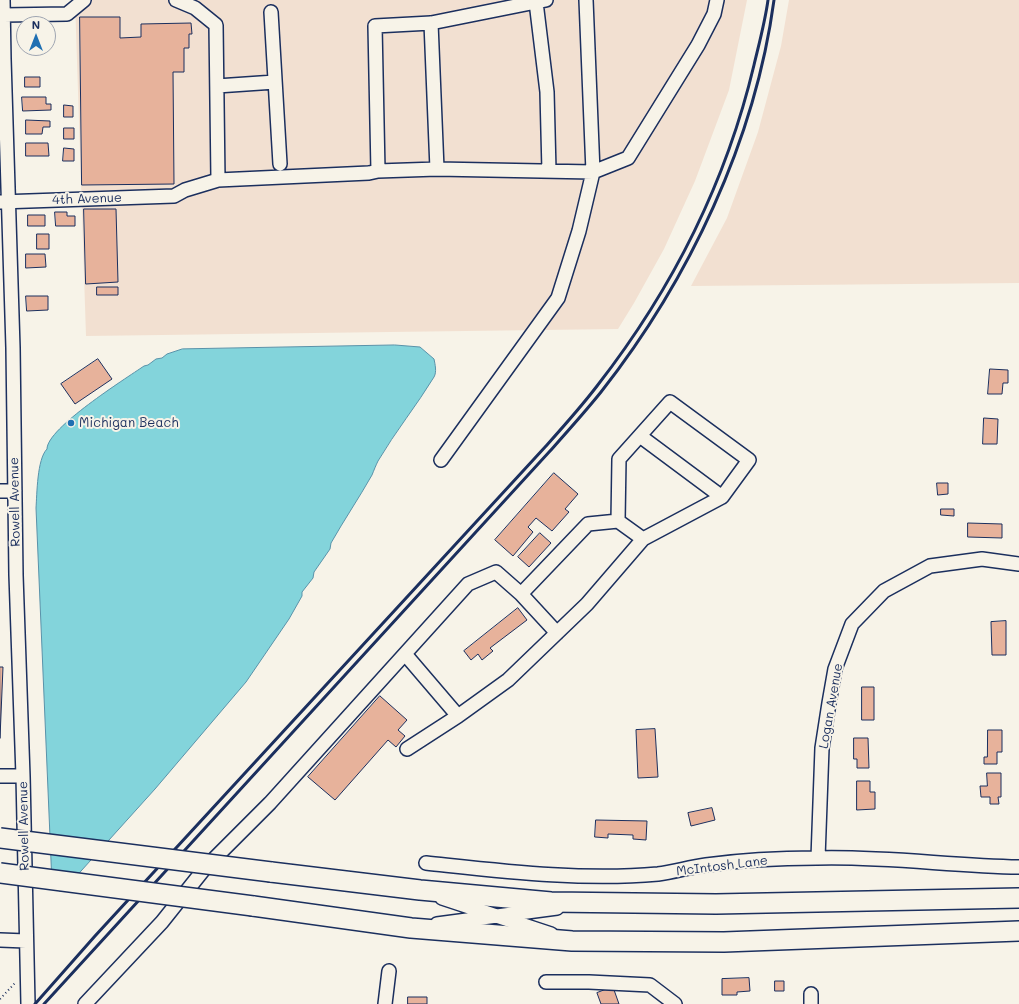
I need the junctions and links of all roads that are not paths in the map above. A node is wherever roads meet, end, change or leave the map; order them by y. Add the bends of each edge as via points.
1 (3, 0) edge
2 (84, 0) edge
3 (176, 0) edge
4 (586, 0) edge
5 (717, 0) edge
6 (541, 1) edge
7 (271, 12) dead end
8 (4, 15) junction
9 (431, 23) junction
10 (2, 59) edge
11 (275, 82) junction
12 (217, 86) junction
13 (3, 129) edge
14 (280, 164) dead end
15 (437, 169) junction
16 (378, 171) junction
17 (549, 171) junction
18 (593, 172) junction
19 (218, 180) junction
20 (4, 202) edge
21 (6, 349) edge
22 (640, 436) junction
23 (441, 460) dead end
24 (0, 491) edge
25 (15, 491) junction
26 (722, 497) junction
27 (618, 521) junction
28 (642, 539) junction
29 (1019, 564) edge
30 (520, 594) junction
31 (557, 633) junction
32 (404, 654) junction
33 (458, 716) junction
34 (407, 749) dead end
35 (0, 776) edge
36 (23, 776) junction
37 (0, 838) edge
38 (818, 858) junction
39 (426, 863) dead end
40 (1019, 867) edge
41 (0, 873) edge
42 (420, 890) junction
43 (1019, 898) edge
44 (600, 902) junction
45 (498, 916) junction
46 (411, 928) junction
47 (1019, 931) edge
48 (0, 940) edge
49 (26, 940) junction
50 (572, 941) junction
51 (389, 970) dead end
52 (546, 982) dead end
53 (28, 1004) edge
54 (85, 1004) edge
55 (385, 1004) edge
56 (675, 1004) edge

1 - 8 street, Rowell Avenue
2 - 8 street via 66,14
3 - 12 street via 195,8 216,25
4 - 18 street
5 - 18 street via 714,14 698,46 628,158
6 - 9 street
6 - 17 street
7 - 11 street
8 - 10 street, Rowell Avenue
9 - 15 street
9 - 16 street via 375,26
10 - 13 street, Rowell Avenue
11 - 12 street
11 - 14 street
12 - 19 street
13 - 20 street, Rowell Avenue
15 - 16 street
15 - 17 street
16 - 19 street
17 - 18 street
18 - 23 street via 579,231 558,298
19 - 20 street, 4th Avenue via 174,196
20 - 21 street, Rowell Avenue
21 - 25 street, Rowell Avenue
22 - 26 street
22 - 26 street via 670,402 743,455 749,460
22 - 27 street via 619,459
24 - 25 street
25 - 36 street, Rowell Avenue
26 - 28 street
27 - 28 street
27 - 30 street via 588,524
28 - 31 street via 587,604
29 - 38 street, Logan Avenue via 982,559 930,566 884,590 852,624 835,669 822,748
30 - 31 street
30 - 32 street via 496,572 468,584
31 - 33 street via 508,680
32 - 33 street
32 - 54 street via 270,803 205,868 162,922
33 - 34 street
35 - 36 street
36 - 49 street, Rowell Avenue
37 - 42 highway, bridge
38 - 39 street, McIntosh Lane via 750,861 705,865 659,874 606,876
38 - 40 street, McIntosh Lane
41 - 46 highway, bridge
42 - 44 highway via 551,902
42 - 45 street
43 - 44 highway via 716,904
44 - 45 street
45 - 46 street
45 - 50 street
46 - 50 highway
47 - 50 highway via 724,942
48 - 49 street
49 - 53 street, Rowell Avenue
51 - 55 street
52 - 56 street via 650,985

